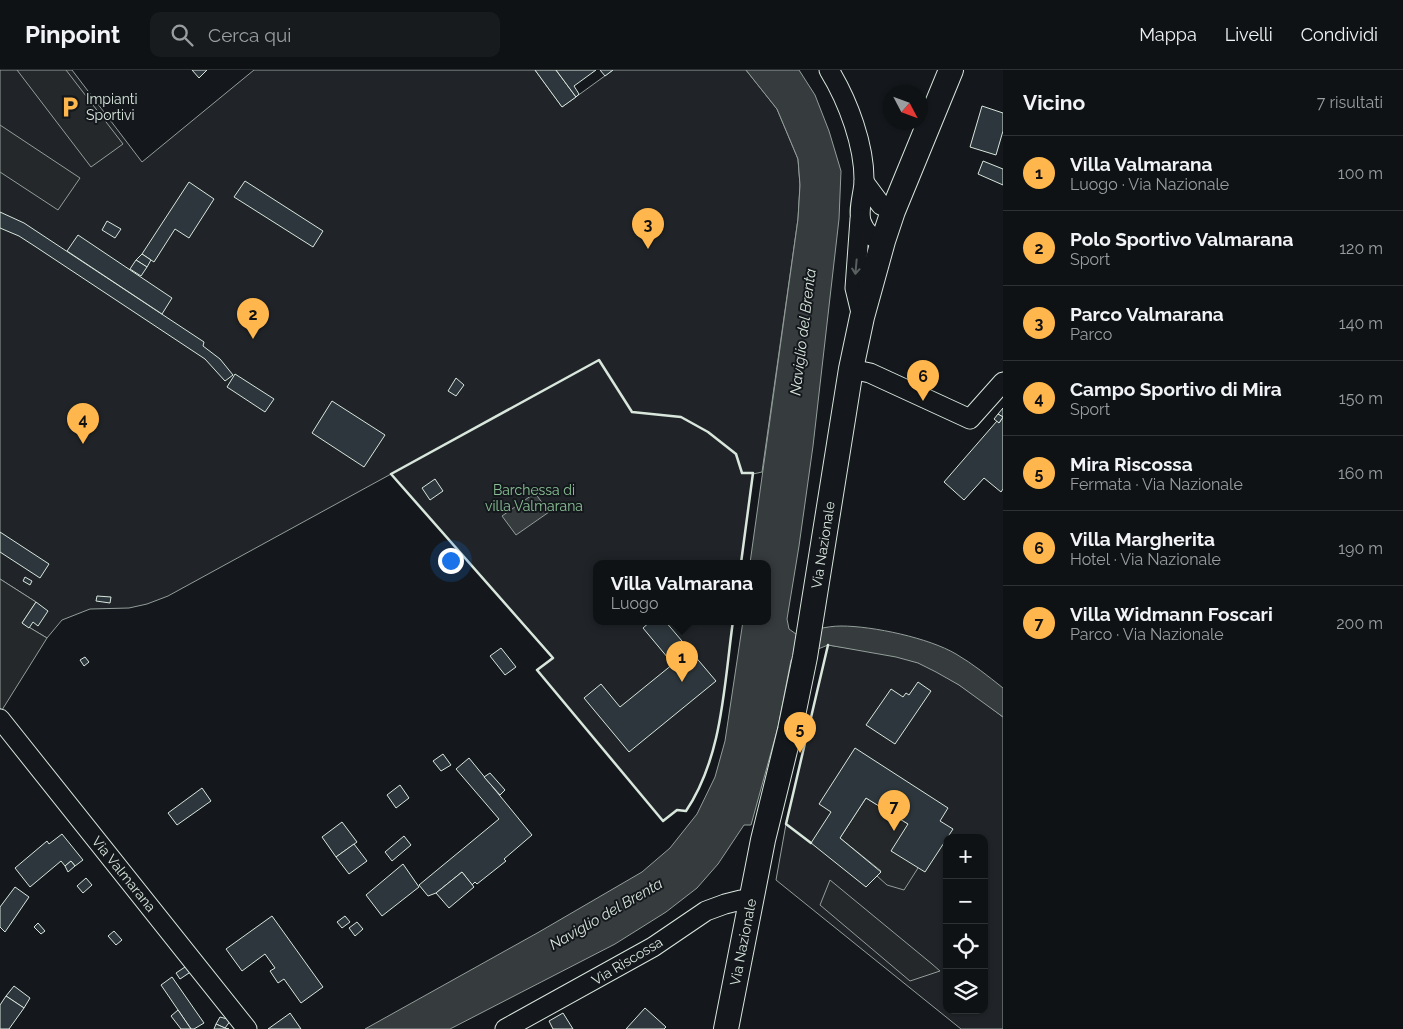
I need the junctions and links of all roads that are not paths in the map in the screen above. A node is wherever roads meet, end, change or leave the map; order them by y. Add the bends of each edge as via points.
1 (829, 70) edge
2 (951, 70) edge
3 (864, 182) junction
4 (893, 211) junction
5 (860, 219) junction
6 (883, 240) junction
7 (862, 316) junction
8 (851, 369) junction
9 (1003, 382) edge
10 (0, 719) edge
11 (751, 901) junction
12 (247, 1029) edge
13 (505, 1029) edge
14 (726, 1029) edge

1 - 3 street via 850,113 861,152
2 - 4 main road, Via Nazionale
3 - 4 street via 880,205
3 - 5 street
4 - 6 main road, Via Nazionale
5 - 6 street via 871,236
5 -> 7 street via 855,288
6 - 7 main road, Via Nazionale
7 - 8 main road, Via Nazionale
8 - 9 street via 870,372 970,420
8 - 11 main road, Via Nazionale via 805,657
10 - 12 street, Via Valmarana
11 - 13 street, Via Riscossa via 741,900 706,911 653,947
11 - 14 main road, Via Nazionale

